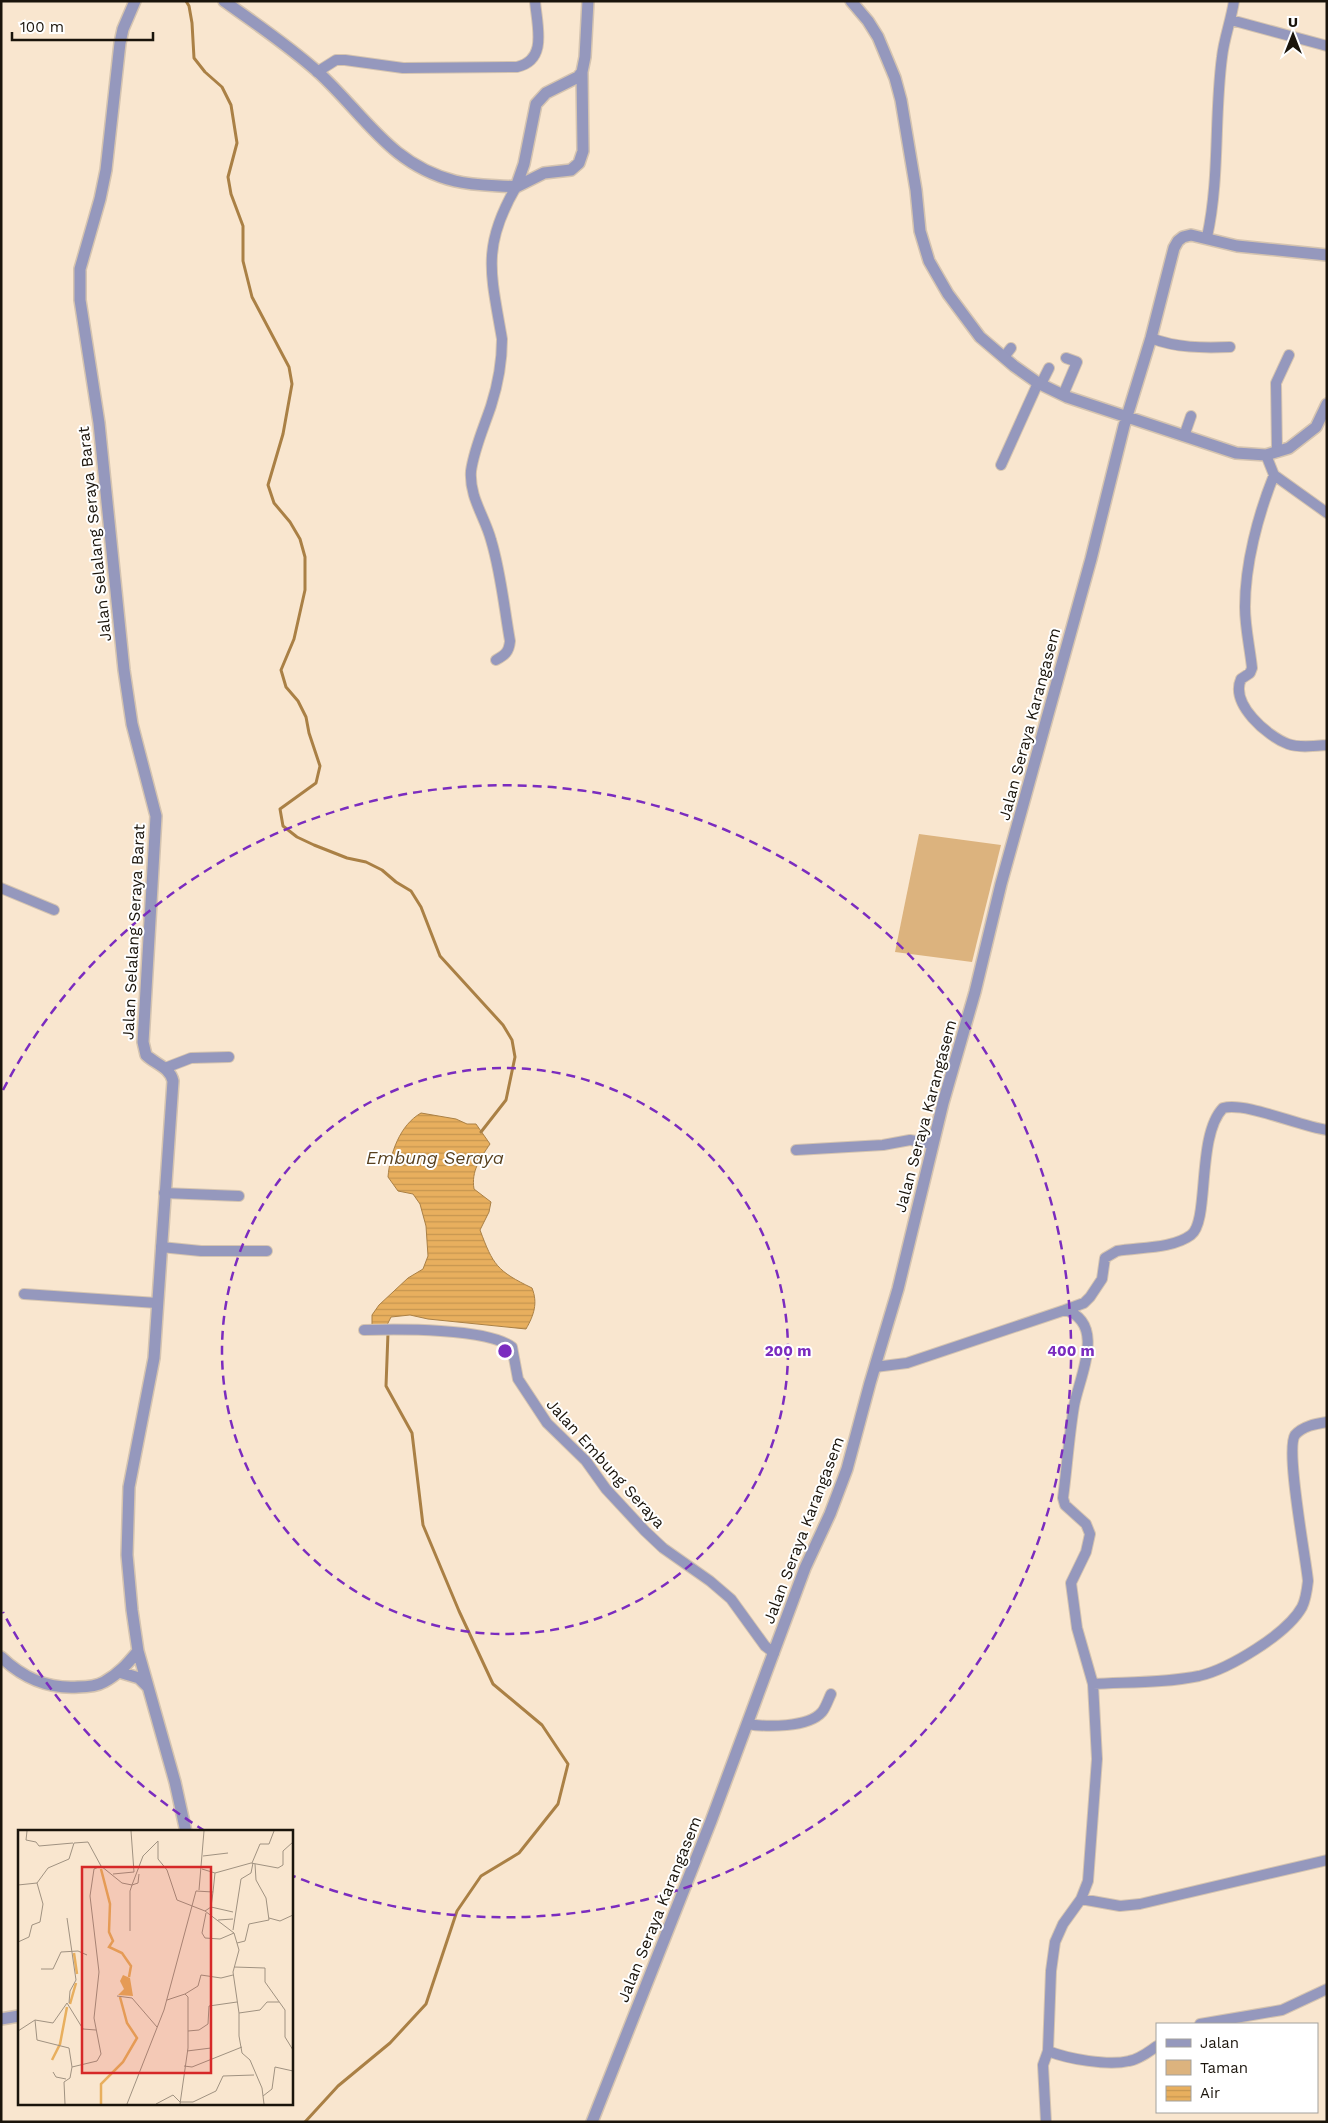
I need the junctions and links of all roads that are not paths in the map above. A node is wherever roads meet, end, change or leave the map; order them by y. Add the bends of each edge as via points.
1 (135, 1) edge
2 (224, 1) edge
3 (534, 1) edge
4 (588, 1) edge
5 (851, 1) edge
6 (1234, 1) edge
7 (1231, 20) junction
8 (1327, 46) edge
9 (317, 72) junction
10 (582, 72) junction
11 (516, 187) junction
12 (1206, 237) junction
13 (1327, 255) edge
14 (1151, 338) junction
15 (1230, 347) dead end
16 (1289, 355) dead end
17 (1066, 358) dead end
18 (1049, 368) dead end
19 (1039, 383) junction
20 (1063, 395) junction
21 (1326, 409) edge
22 (1190, 416) dead end
23 (1127, 418) junction
24 (1184, 436) junction
25 (1272, 454) junction
26 (1001, 464) dead end
27 (1274, 475) junction
28 (1327, 513) edge
29 (496, 660) dead end
30 (1327, 745) edge
31 (1, 888) edge
32 (54, 910) dead end
33 (229, 1057) dead end
34 (165, 1068) junction
35 (1327, 1130) edge
36 (933, 1144) junction
37 (796, 1150) dead end
38 (164, 1193) junction
39 (239, 1196) dead end
40 (161, 1247) junction
41 (267, 1250) dead end
42 (24, 1294) dead end
43 (157, 1303) junction
44 (1065, 1310) junction
45 (364, 1330) dead end
46 (875, 1367) junction
47 (1327, 1422) edge
48 (138, 1651) junction
49 (774, 1654) junction
50 (1, 1656) edge
51 (119, 1672) junction
52 (1093, 1684) junction
53 (147, 1686) junction
54 (831, 1694) dead end
55 (747, 1724) junction
56 (186, 1830) edge
57 (1327, 1860) edge
58 (1081, 1899) junction
59 (1327, 1989) edge
60 (18, 2016) edge
61 (1, 2018) edge
62 (1206, 2023) edge
63 (1156, 2047) edge
64 (1048, 2051) junction
65 (592, 2122) edge
66 (1046, 2122) edge

1 - 34 street, Jalan Selalang Seraya Barat via 120,43 106,170 80,269 80,300 99,423 124,670 132,724 156,816 143,1042 146,1055
2 - 9 street
3 - 9 street via 538,44 535,56 526,65 421,69 336,60
4 - 10 street
5 - 19 street via 878,37 895,78 915,181 920,231 929,261 948,294 980,336 1008,353
6 - 7 street
7 - 8 street
7 - 12 street via 1222,58 1213,201
9 - 11 street via 390,148 421,170 457,182
10 - 11 street via 546,93 536,104
10 - 11 street via 583,151 579,163 571,170 544,173
11 - 29 street via 503,211 491,247 490,272 502,349 472,471 475,502 491,539 510,641 510,649
12 - 13 street, Jalan Seraya Karangasem via 1237,246
12 - 14 street, Jalan Seraya Karangasem via 1191,235 1178,241
14 - 15 street via 1167,344
14 - 23 street, Jalan Seraya Karangasem
16 - 25 street via 1276,382
17 - 20 street via 1077,362
18 - 19 street
19 - 20 street
19 - 26 street
20 - 23 street
21 - 25 street via 1316,427 1302,439
22 - 24 street
23 - 24 street
23 - 36 street, Jalan Seraya Karangasem
24 - 25 street via 1236,453
25 - 27 street
27 - 28 street
27 - 30 street via 1251,557 1245,605 1252,668 1250,674 1242,679 1240,687 1248,712 1265,730 1288,744
31 - 32 street
33 - 34 street via 191,1058
34 - 38 street via 173,1081
35 - 44 street via 1238,1106 1223,1108 1214,1118 1211,1129 1196,1229 1172,1243 1112,1253 1105,1258 1102,1279 1090,1297 1084,1303
36 - 37 street via 910,1140 883,1145
36 - 46 street, Jalan Seraya Karangasem via 898,1289
38 - 39 street
38 - 40 street
40 - 41 street via 201,1251
40 - 43 street
42 - 43 street
43 - 48 street via 154,1358 127,1509 127,1555
44 - 46 street via 915,1360
44 - 52 street via 1081,1319 1088,1341 1088,1354 1074,1406 1063,1498 1070,1511 1086,1524 1090,1534 1086,1552 1071,1583 1077,1628
45 - 49 street, Jalan Embung Seraya via 479,1335 504,1341 512,1347 518,1378 547,1423 586,1461 606,1489 645,1531 731,1598
46 - 49 street, Jalan Seraya Karangasem via 845,1476 805,1568
47 - 52 street via 1304,1428 1292,1444 1308,1581 1304,1600 1295,1617 1260,1646 1206,1674
48 - 51 street
48 - 53 street
49 - 55 street, Jalan Seraya Karangasem
50 - 51 street via 30,1679 54,1687 102,1683
51 - 53 street via 139,1678
52 - 58 street via 1096,1792 1090,1868
53 - 56 street
54 - 55 street via 821,1713 805,1720 771,1726
55 - 65 street, Jalan Seraya Karangasem
57 - 58 street via 1140,1904 1120,1906
58 - 64 street via 1055,1942
59 - 62 street via 1282,2010
60 - 61 street
63 - 64 street via 1139,2058 1124,2062 1095,2061
64 - 66 street via 1043,2066

